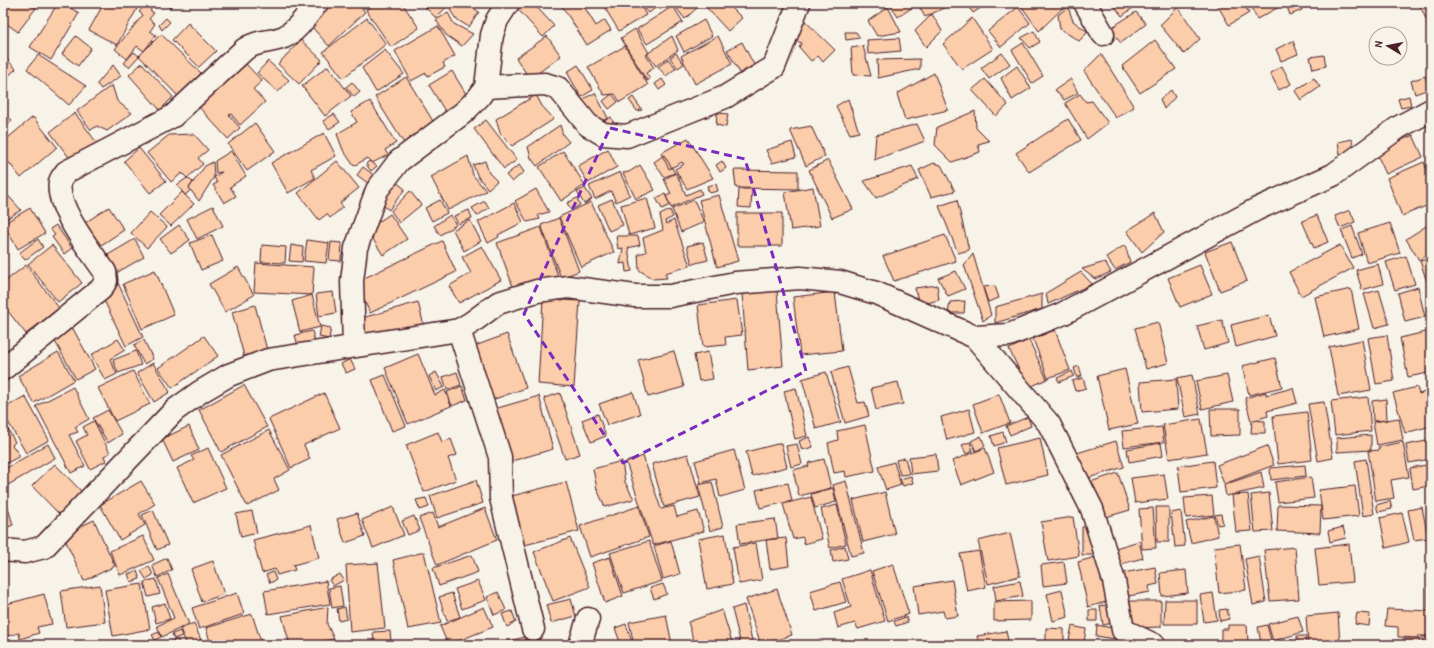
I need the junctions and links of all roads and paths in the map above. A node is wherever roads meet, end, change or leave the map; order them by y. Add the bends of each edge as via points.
1 (317, 3) edge
2 (508, 3) edge
3 (799, 3) edge
4 (1085, 3) edge
5 (1104, 34) dead end
6 (486, 87) junction
7 (1431, 110) edge
8 (458, 330) junction
9 (975, 337) junction
10 (354, 346) junction
11 (3, 369) edge
12 (3, 550) edge
13 (588, 619) dead end
14 (533, 629) dead end
15 (580, 645) edge
16 (1154, 645) edge

1 - 11 street via 284,37 254,43 245,49 173,116 66,172 60,182 60,194 65,210 105,272 106,281 101,289
2 - 6 street via 497,20 492,35
3 - 6 street via 774,67 725,97 627,136 603,134 588,125 558,88 545,84
4 - 5 street
6 - 10 street via 480,97 463,113 399,161 377,190 356,248 352,281
7 - 9 street via 1399,127 1333,175 1257,209 1062,314 1009,335
8 - 9 street via 498,304 537,291 568,287 635,296 670,296 735,283 800,278 840,282 876,293
8 - 10 street
8 - 14 street via 500,457 501,498
9 - 16 street via 1049,424 1092,509 1114,581 1123,630
10 - 12 street via 268,360 229,375 175,410 44,547 25,552
13 - 15 street

